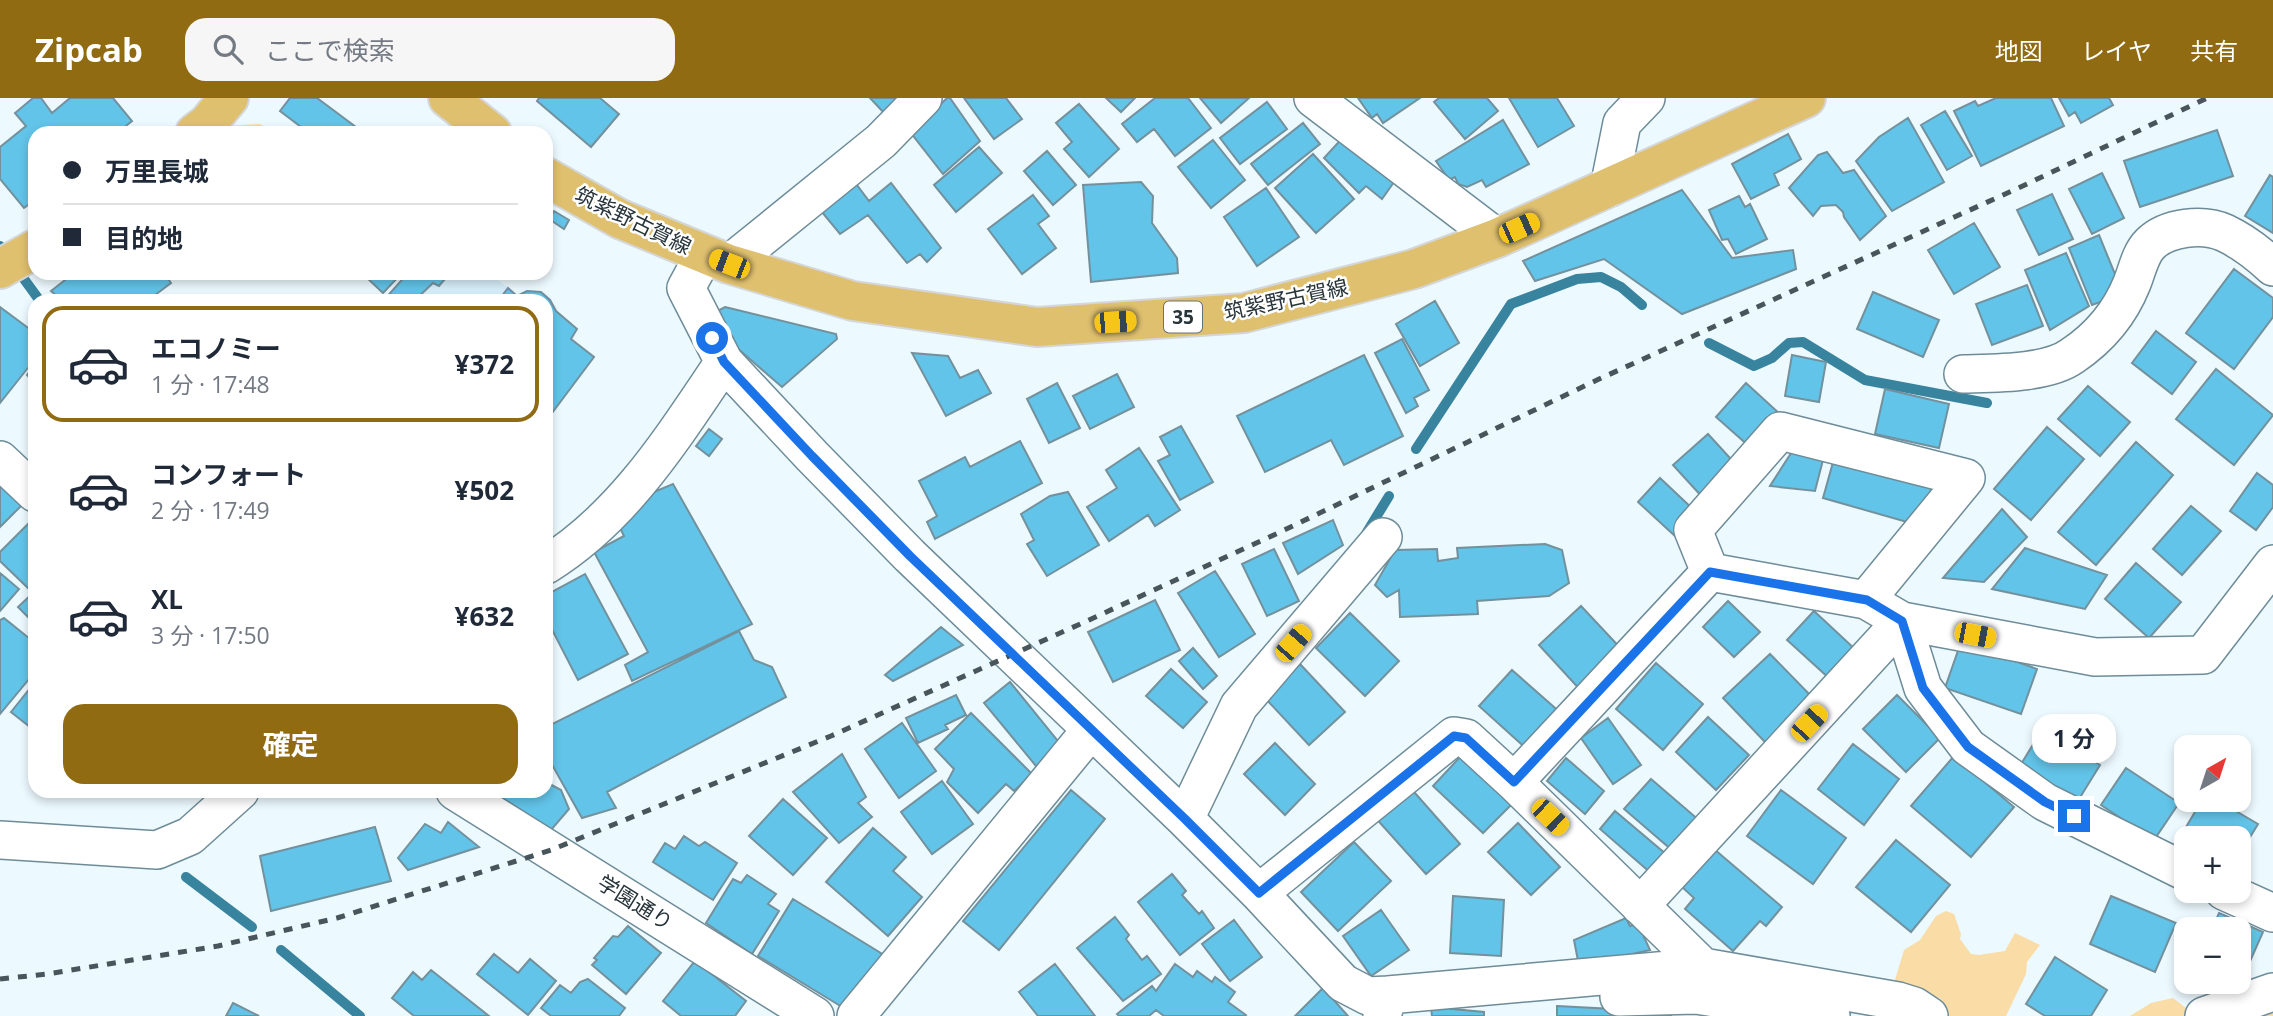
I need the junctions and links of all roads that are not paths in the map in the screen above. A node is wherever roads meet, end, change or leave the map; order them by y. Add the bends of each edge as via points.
1 (229, 98) edge
2 (448, 98) edge
3 (923, 98) edge
4 (1314, 98) edge
5 (1646, 98) edge
6 (1806, 98) edge
7 (204, 126) edge
8 (483, 126) edge
9 (553, 181) edge
10 (1609, 188) junction
11 (1497, 237) junction
12 (717, 259) junction
13 (2273, 267) edge
14 (724, 362) junction
15 (1963, 374) dead end
16 (0, 460) edge
17 (28, 486) edge
18 (1383, 537) dead end
19 (553, 560) edge
20 (2273, 564) edge
21 (1710, 572) junction
22 (1867, 600) junction
23 (1902, 621) junction
24 (1090, 731) junction
25 (1514, 782) junction
26 (232, 798) edge
27 (465, 798) edge
28 (1185, 819) junction
29 (0, 840) edge
30 (2174, 866) edge
31 (1259, 893) junction
32 (2251, 903) edge
33 (1640, 906) junction
34 (2273, 913) edge
35 (1703, 967) junction
36 (2273, 992) edge
37 (1393, 1002) edge
38 (815, 1016) edge
39 (856, 1016) edge
40 (1831, 1016) edge
41 (1929, 1016) edge
42 (2204, 1016) edge

1 - 7 main road
2 - 8 main road
3 - 12 street via 881,141
4 - 11 street
5 - 10 street via 1622,123
6 - 10 main road, 筑紫野古賀線 / 35
9 - 12 main road, 筑紫野古賀線 / 35 via 620,219
10 - 11 main road, 筑紫野古賀線 / 35
11 - 12 main road, 筑紫野古賀線 / 35 via 1414,270 1244,313 1037,327 853,301
12 - 14 street via 687,288
13 - 15 street via 2224,232 2198,227 2177,230 2148,246 2110,323 2071,358 2026,371
14 - 19 street via 643,477 589,533
14 - 24 street via 910,556
16 - 17 street
18 - 28 street via 1239,706
20 - 23 street via 2203,655 2095,657
21 - 22 street
21 - 22 street via 1693,530 1780,431 1966,478
21 - 25 street
22 - 23 street
23 - 30 street via 1923,688 1968,747 2045,802
23 - 33 street
24 - 28 street
24 - 39 street
25 - 31 street via 1466,738 1454,736
25 - 33 street
26 - 29 street via 190,836 157,850
27 - 38 street, 学園通り
28 - 31 street
31 - 37 street via 1343,983 1367,996
32 - 34 street
33 - 35 street
35 - 37 street
35 - 41 street via 1898,1001
36 - 42 street
37 - 40 street via 1696,995

